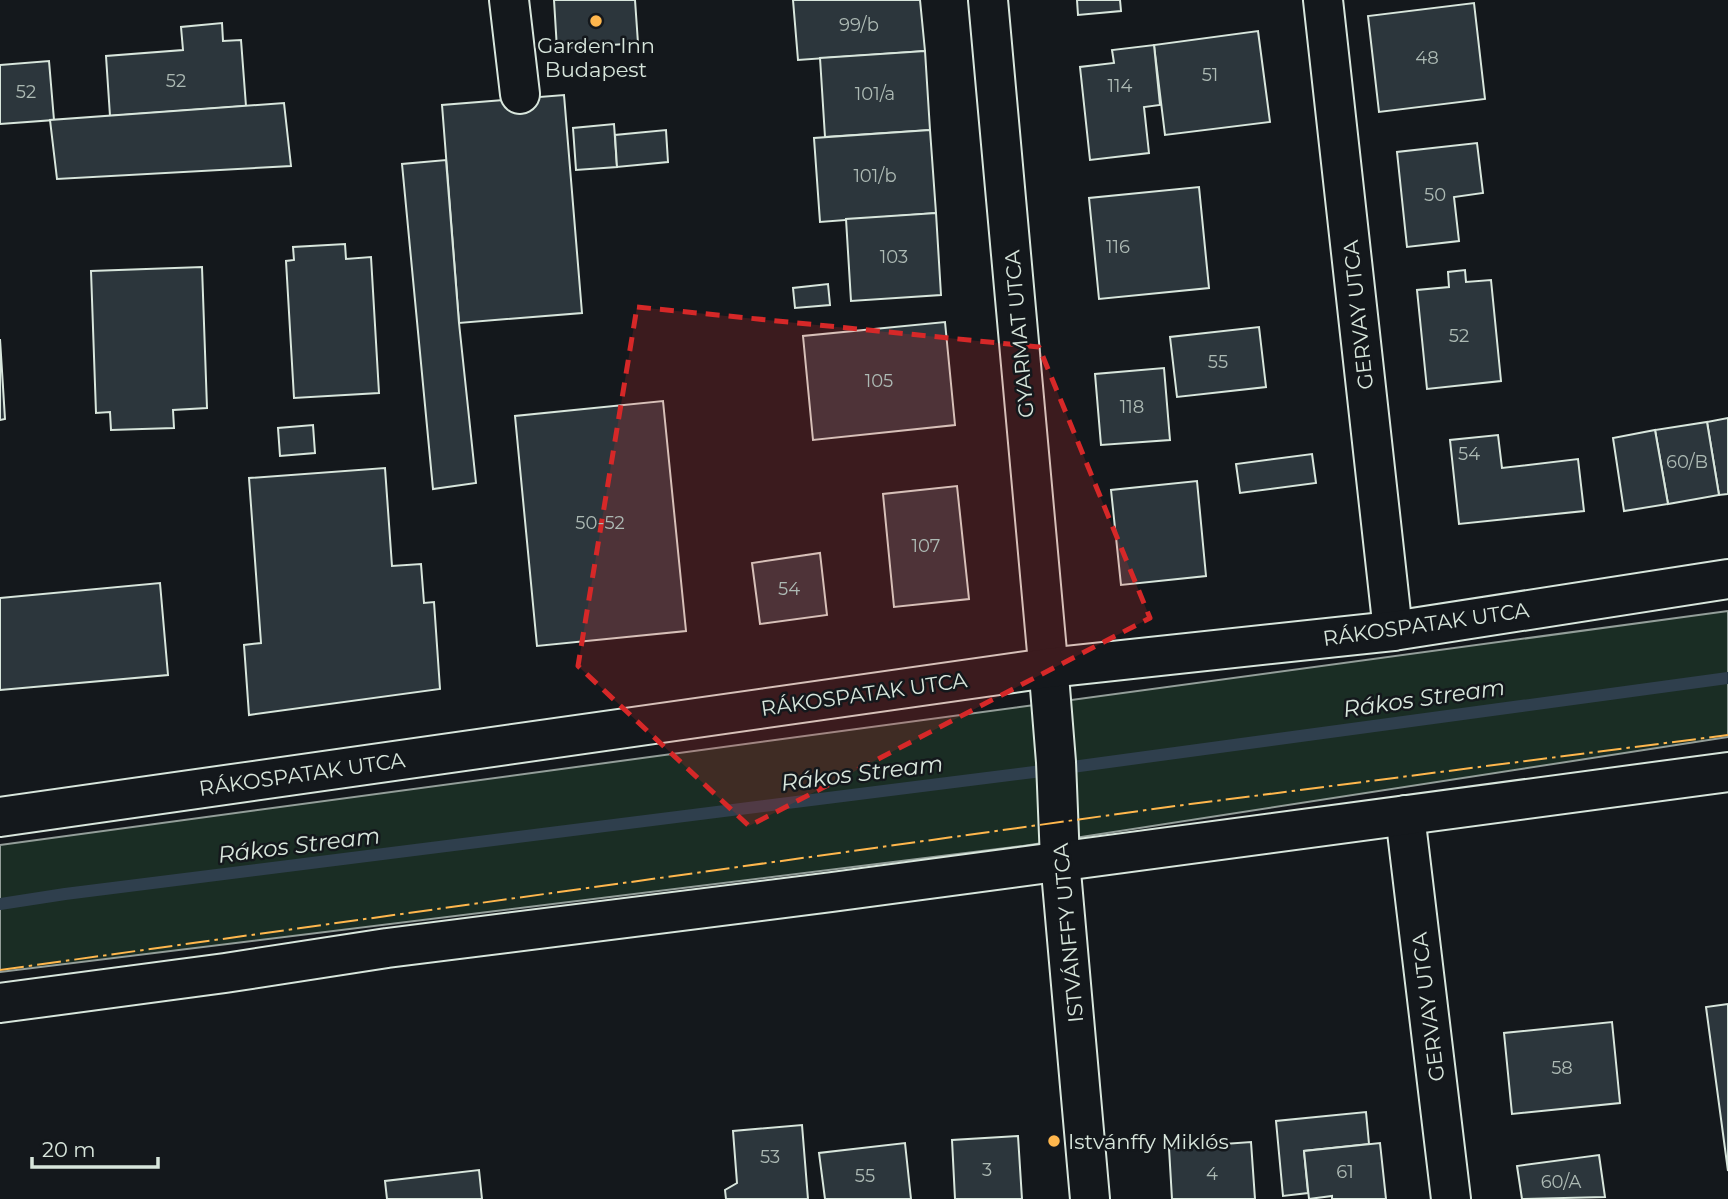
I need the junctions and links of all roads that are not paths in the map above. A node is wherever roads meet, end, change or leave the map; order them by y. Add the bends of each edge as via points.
1 (509, 0) edge
2 (988, 0) edge
3 (1323, 0) edge
4 (520, 94) dead end
5 (1728, 579) edge
6 (1392, 631) junction
7 (1048, 668) junction
8 (1728, 772) edge
9 (1405, 816) junction
10 (0, 817) edge
11 (1060, 860) junction
12 (0, 1003) edge
13 (1090, 1199) edge
14 (1451, 1199) edge

1 - 4 street
2 - 7 street, GYARMAT UTCA
3 - 6 street, GERVAY UTCA
5 - 6 street, RÁKOSPATAK UTCA
6 - 7 street, RÁKOSPATAK UTCA
7 - 10 street, RÁKOSPATAK UTCA
7 - 11 street, ISTVÁNFFY UTCA
8 - 9 street
9 - 11 street
9 - 14 street, GERVAY UTCA
11 - 12 street
11 - 13 street, ISTVÁNFFY UTCA

